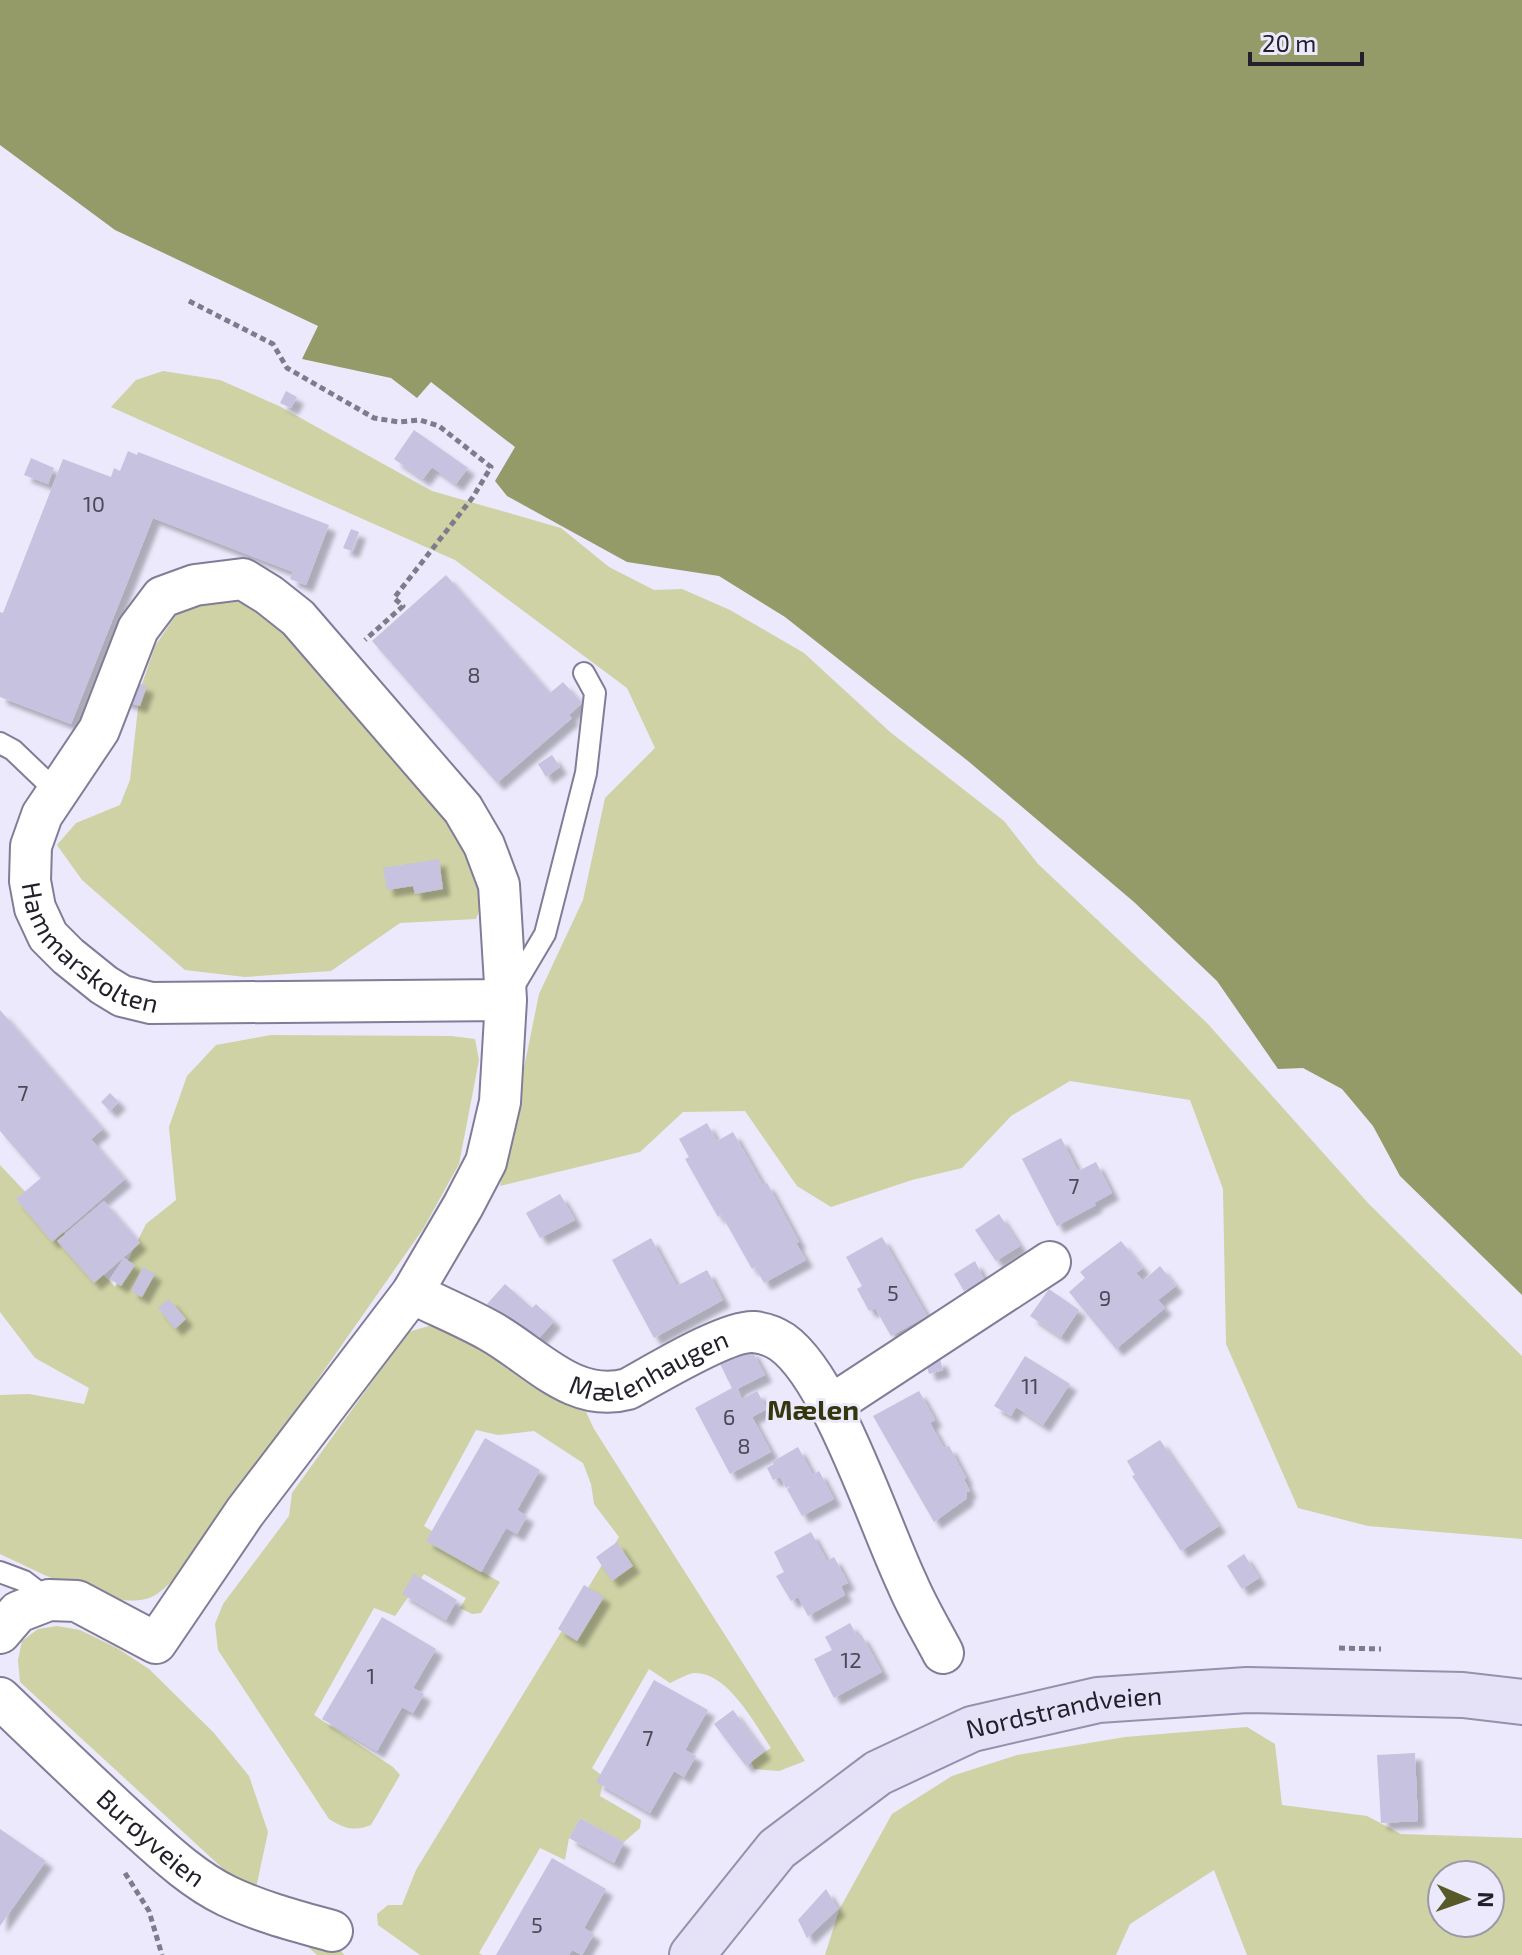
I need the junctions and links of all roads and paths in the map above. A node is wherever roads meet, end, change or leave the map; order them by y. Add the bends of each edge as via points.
1 (189, 301) dead end
2 (338, 665) junction
3 (584, 673) dead end
4 (0, 743) edge
5 (58, 793) junction
6 (506, 1000) junction
7 (1050, 1262) dead end
8 (412, 1293) junction
9 (830, 1406) junction
10 (0, 1572) edge
11 (49, 1600) junction
12 (0, 1633) edge
13 (943, 1653) dead end
14 (0, 1698) edge
15 (1522, 1702) edge
16 (125, 1872) dead end
17 (332, 1931) dead end
18 (162, 1955) edge
19 (692, 1955) edge

1 - 2 path via 273,344 287,368 374,418 439,426 491,467 394,598 403,606
2 - 5 street, Hammarskolten via 298,618 243,579 195,585 162,597 138,629 99,730
2 - 6 street, Hammarskolten via 463,809 484,845 499,885
3 - 6 lane via 595,693 586,773 545,934
4 - 5 lane
5 - 6 street, Hammarskolten via 42,815 31,846 35,908 48,936 122,996 151,1003
6 - 8 street, Hammarskolten via 500,1102 486,1162
7 - 9 street
8 - 9 street, Mælenhaugen via 490,1331 568,1383 593,1393 628,1389 730,1337 750,1331 769,1334 801,1361
8 - 11 street, Hammarskolten via 245,1512 156,1643 77,1601
9 - 13 street, Mælenhaugen via 907,1584
10 - 11 lane via 24,1581
11 - 12 street via 18,1612
14 - 17 street, Burøyveien via 193,1875 266,1912
15 - 19 main road, Nordstrandveien via 1463,1695 1247,1690 1098,1700 972,1729 878,1773 777,1849
16 - 18 path via 149,1911

